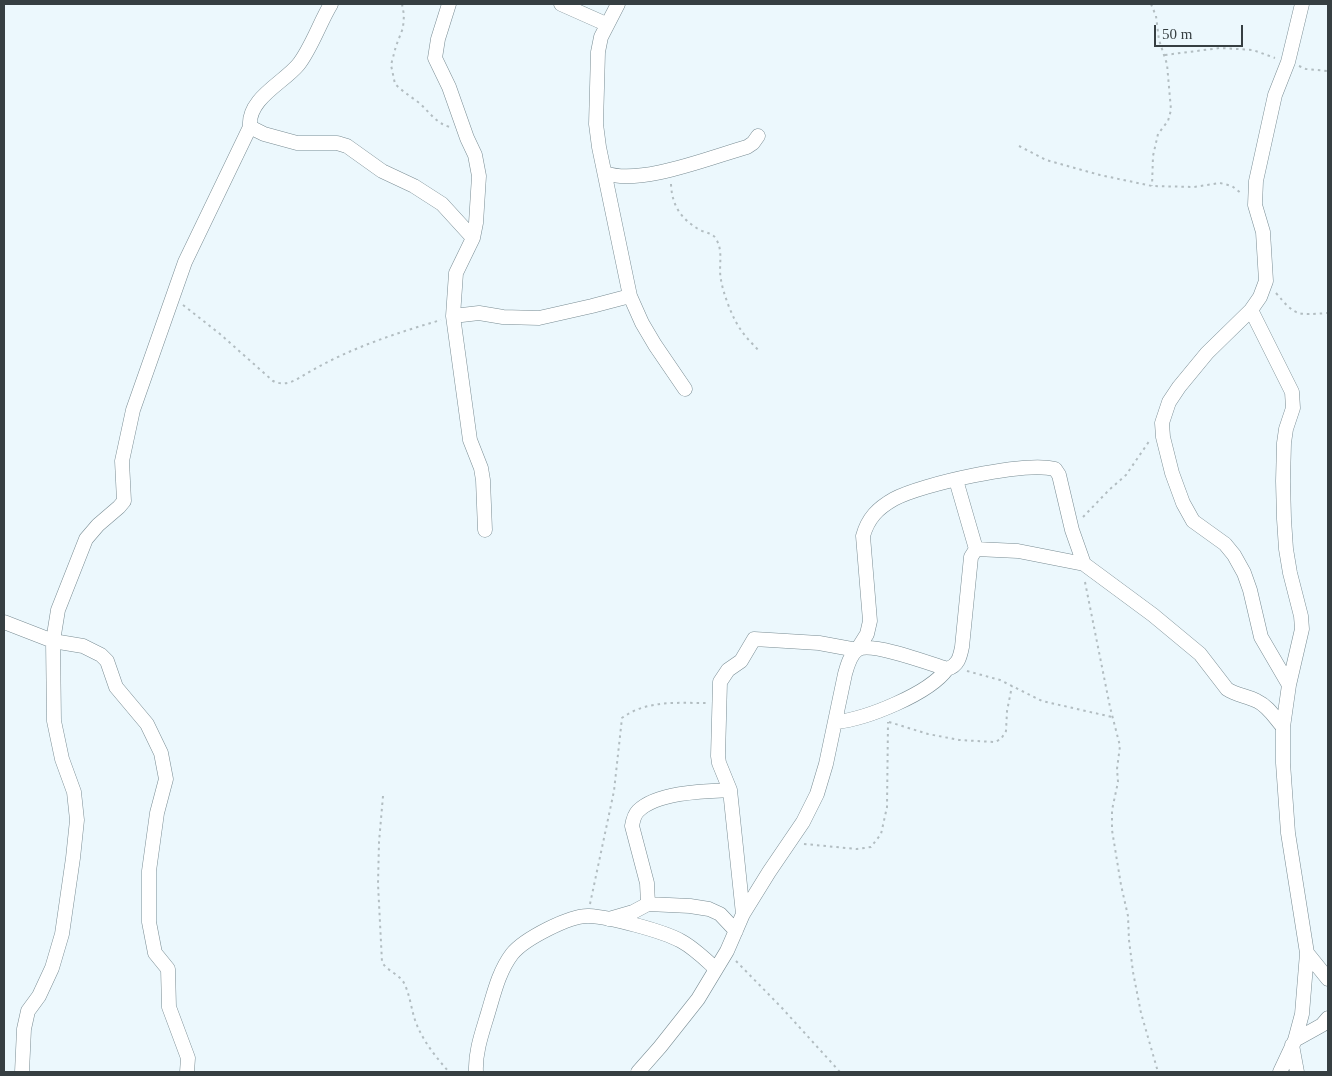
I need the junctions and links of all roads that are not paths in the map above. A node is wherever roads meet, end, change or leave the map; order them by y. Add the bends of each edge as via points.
1 (331, 4) edge
2 (449, 4) edge
3 (561, 4) edge
4 (618, 4) edge
5 (1302, 4) edge
6 (606, 24) junction
7 (250, 127) junction
8 (758, 136) dead end
9 (605, 173) junction
10 (474, 238) junction
11 (630, 296) junction
12 (1251, 310) junction
13 (453, 316) junction
14 (685, 389) dead end
15 (956, 480) junction
16 (485, 530) dead end
17 (976, 549) junction
18 (1084, 564) junction
19 (4, 622) edge
20 (53, 641) junction
21 (857, 650) junction
22 (950, 668) junction
23 (1288, 685) junction
24 (836, 722) junction
25 (1283, 727) junction
26 (730, 790) junction
27 (648, 904) junction
28 (743, 914) junction
29 (609, 920) junction
30 (736, 931) junction
31 (1308, 953) junction
32 (716, 969) junction
33 (1328, 979) edge
34 (1328, 1018) edge
35 (1294, 1042) junction
36 (22, 1072) edge
37 (186, 1072) edge
38 (476, 1072) edge
39 (638, 1072) edge
40 (1280, 1072) edge
41 (1296, 1072) edge

1 - 7 street via 299,64 256,104
2 - 10 street via 435,58 475,155 479,176
3 - 6 street
4 - 6 street
5 - 12 street via 1288,62 1275,95 1256,181 1255,205 1262,232 1266,276 1260,297
6 - 9 street via 598,52 596,103 596,124
7 - 10 street via 297,144 336,143 347,146 382,172 414,186 442,204
7 - 20 street via 185,262 133,410 122,461 124,501 86,539 58,610
8 - 9 street via 747,147 672,169 620,177
9 - 11 street
10 - 13 street via 456,273
11 - 13 street via 539,318 479,313
11 - 14 street via 655,345
12 - 23 street via 1289,383 1293,401 1284,443 1284,519 1286,549 1302,629
12 - 23 street via 1207,353 1179,387 1169,402 1162,423 1163,437 1172,473 1192,521 1225,544 1234,555 1250,590 1261,637
13 - 16 street via 470,440 483,480
15 - 17 street
15 - 18 street via 1016,468 1056,468
15 - 21 street via 904,494 867,522 863,536 870,621 867,634
17 - 18 street via 1018,551
17 - 22 street via 971,557 962,647 959,660
18 - 25 street via 1200,654 1227,689 1263,704
19 - 20 street
20 - 36 street via 54,721 62,759 74,792 77,820 62,934 52,968 28,1011
20 - 37 street via 82,646 101,654 107,661 116,687 147,724 161,753 166,779 157,813 149,871 149,922 155,954 168,969 169,1007 188,1058
21 - 22 street via 892,652
21 - 24 street via 845,674
21 - 26 street via 818,643 754,639 741,661 724,674 720,682 718,756
22 - 24 street via 933,684 894,704 849,721
23 - 25 street
24 - 28 street via 817,794 803,822
25 - 31 street via 1288,833
26 - 27 street via 694,791 671,796 649,804 634,816 632,826 647,883
26 - 28 street
27 - 29 street
27 - 30 street via 709,909 720,914
28 - 30 street
29 - 32 street via 679,940
29 - 38 street via 587,916 561,923 526,940 512,953 493,995 476,1060
30 - 32 street
31 - 33 street
31 - 35 street via 1304,1001
32 - 39 street via 698,999
34 - 35 street
35 - 40 street
35 - 41 street

